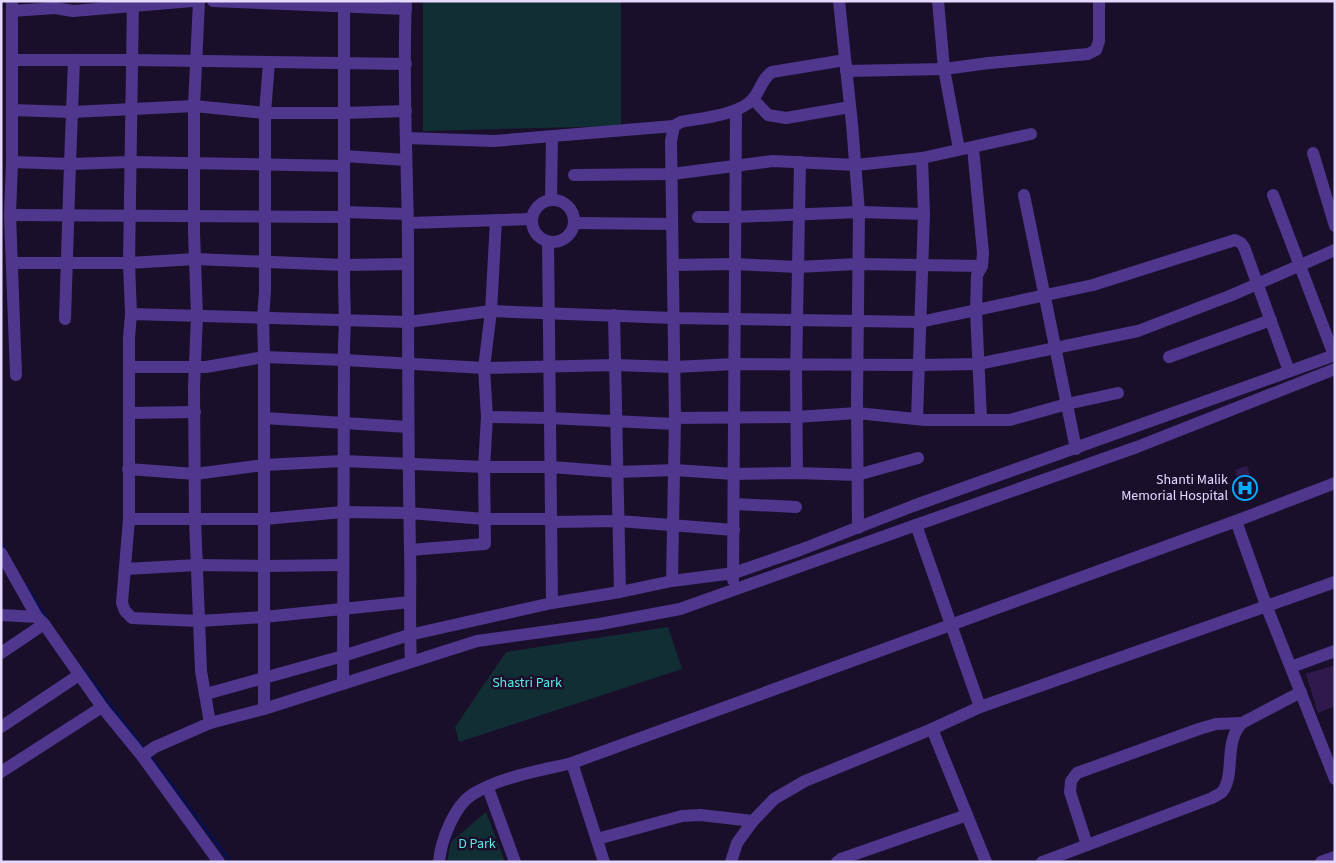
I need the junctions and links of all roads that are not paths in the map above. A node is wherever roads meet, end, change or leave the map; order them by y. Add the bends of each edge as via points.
1 (192, 1) edge
2 (199, 1) edge
3 (213, 1) edge
4 (839, 1) edge
5 (938, 1) edge
6 (1099, 1) edge
7 (133, 4) edge
8 (344, 4) edge
9 (406, 5) edge
10 (12, 6) edge
11 (12, 60) junction
12 (74, 60) junction
13 (132, 60) junction
14 (197, 61) junction
15 (269, 62) junction
16 (345, 63) junction
17 (406, 64) junction
18 (846, 65) junction
19 (944, 69) junction
20 (752, 99) junction
21 (194, 106) junction
22 (850, 107) junction
23 (131, 109) junction
24 (12, 110) junction
25 (736, 110) junction
26 (406, 111) junction
27 (72, 112) junction
28 (265, 113) junction
29 (344, 113) junction
30 (674, 126) junction
31 (1031, 134) dead end
32 (552, 137) junction
33 (406, 138) junction
34 (958, 144) dead end
35 (973, 148) junction
36 (1313, 153) dead end
37 (922, 158) junction
38 (406, 160) junction
39 (344, 161) junction
40 (12, 162) junction
41 (130, 162) junction
42 (195, 162) junction
43 (800, 162) junction
44 (70, 164) junction
45 (265, 164) junction
46 (736, 165) junction
47 (856, 165) junction
48 (672, 174) junction
49 (574, 175) dead end
50 (1024, 195) dead end
51 (1273, 195) dead end
52 (551, 200) junction
53 (858, 212) junction
54 (798, 214) junction
55 (924, 214) junction
56 (10, 215) junction
57 (344, 215) junction
58 (68, 216) junction
59 (130, 216) junction
60 (194, 216) junction
61 (265, 217) junction
62 (698, 217) dead end
63 (736, 217) junction
64 (408, 218) junction
65 (532, 219) junction
66 (496, 220) junction
67 (574, 223) junction
68 (672, 224) junction
69 (1335, 226) edge
70 (548, 242) junction
71 (1335, 250) edge
72 (195, 258) junction
73 (264, 262) junction
74 (66, 263) junction
75 (129, 263) junction
76 (12, 264) junction
77 (408, 264) junction
78 (735, 264) junction
79 (858, 264) junction
80 (344, 265) junction
81 (672, 265) junction
82 (922, 265) junction
83 (982, 266) junction
84 (1300, 266) junction
85 (798, 267) junction
86 (1258, 284) junction
87 (1045, 294) junction
88 (976, 310) junction
89 (491, 311) junction
90 (549, 313) junction
91 (131, 314) junction
92 (614, 315) junction
93 (197, 316) junction
94 (263, 318) junction
95 (673, 318) junction
96 (65, 319) dead end
97 (735, 319) junction
98 (346, 320) junction
99 (797, 320) junction
100 (858, 320) junction
101 (1271, 320) junction
102 (408, 322) junction
103 (920, 322) junction
104 (1055, 347) junction
105 (1334, 355) edge
106 (264, 357) junction
107 (1169, 357) dead end
108 (344, 360) junction
109 (408, 364) junction
110 (735, 364) junction
111 (978, 364) junction
112 (615, 365) junction
113 (796, 365) junction
114 (857, 365) junction
115 (918, 365) junction
116 (549, 366) junction
117 (129, 367) junction
118 (195, 367) junction
119 (674, 367) junction
120 (484, 368) junction
121 (1335, 369) edge
122 (1289, 371) junction
123 (16, 375) dead end
124 (1118, 393) dead end
125 (1067, 404) junction
126 (195, 412) junction
127 (129, 413) junction
128 (857, 413) junction
129 (796, 416) junction
130 (734, 417) junction
131 (264, 418) junction
132 (487, 418) junction
133 (550, 419) junction
134 (917, 419) junction
135 (981, 419) junction
136 (675, 421) junction
137 (344, 422) junction
138 (616, 422) junction
139 (408, 427) junction
140 (1076, 449) junction
141 (918, 458) dead end
142 (343, 461) junction
143 (409, 464) junction
144 (264, 465) junction
145 (484, 467) junction
146 (551, 467) junction
147 (128, 469) junction
148 (674, 470) junction
149 (617, 472) junction
150 (797, 473) junction
151 (194, 474) junction
152 (734, 474) junction
153 (858, 475) junction
154 (1335, 483) edge
155 (734, 504) junction
156 (796, 507) dead end
157 (343, 512) junction
158 (409, 514) junction
159 (129, 519) junction
160 (195, 519) junction
161 (264, 519) junction
162 (485, 519) junction
163 (619, 521) junction
164 (1236, 521) junction
165 (551, 522) junction
166 (673, 525) junction
167 (916, 525) junction
168 (858, 528) junction
169 (734, 530) junction
170 (410, 550) junction
171 (1, 553) edge
172 (197, 564) junction
173 (343, 564) junction
174 (264, 566) junction
175 (125, 569) junction
176 (734, 573) junction
177 (672, 581) junction
178 (1335, 582) edge
179 (733, 590) junction
180 (620, 592) junction
181 (410, 602) junction
182 (552, 603) junction
183 (1266, 606) junction
184 (343, 609) junction
185 (1, 615) edge
186 (264, 616) junction
187 (41, 620) junction
188 (199, 621) junction
189 (951, 625) junction
190 (409, 635) junction
191 (1335, 651) edge
192 (1, 653) edge
193 (343, 656) junction
194 (411, 662) junction
195 (1290, 667) junction
196 (79, 675) junction
197 (264, 679) junction
198 (343, 684) junction
199 (1301, 692) junction
200 (206, 694) junction
201 (980, 707) junction
202 (102, 708) junction
203 (264, 709) junction
204 (210, 723) junction
205 (1242, 723) junction
206 (1, 727) edge
207 (932, 729) junction
208 (147, 753) junction
209 (572, 763) junction
210 (1, 772) edge
211 (1335, 779) edge
212 (488, 788) junction
213 (967, 815) junction
214 (753, 821) junction
215 (597, 839) junction
216 (1087, 844) junction
217 (1335, 856) edge
218 (219, 862) edge
219 (439, 862) edge
220 (515, 862) edge
221 (604, 862) edge
222 (731, 862) edge
223 (837, 862) edge
224 (986, 862) edge
225 (1042, 862) edge
226 (1321, 862) edge

1 - 7 street
2 - 14 street
3 - 8 street
4 - 18 street
5 - 19 street
6 - 19 street via 1099,41 1096,50 1088,54
7 - 10 street via 73,11
7 - 13 street
8 - 9 street
8 - 16 street
9 - 17 street
10 - 11 street
11 - 12 street
11 - 24 street
12 - 13 street
12 - 27 street
13 - 14 street
13 - 23 street
14 - 15 street
14 - 21 street
15 - 16 street
15 - 28 street
16 - 17 street
16 - 29 street
17 - 26 street
18 - 19 street
18 - 20 street via 772,72
18 - 22 street
19 - 34 street
20 - 22 street via 768,115 786,118
20 - 25 street
21 - 23 street
21 - 28 street
21 - 42 street
22 - 47 street
23 - 27 street
23 - 41 street
24 - 27 street
24 - 40 street
25 - 30 street
25 - 46 street
26 - 29 street
26 - 33 street
27 - 44 street
28 - 29 street
28 - 45 street
29 - 39 street
30 - 32 street
30 - 48 street
31 - 35 street
32 - 33 street via 485,141
32 - 52 street
33 - 38 street
35 - 37 street
35 - 83 street
36 - 69 street
37 - 47 street
37 - 55 street
38 - 39 street
38 - 64 street
39 - 45 street
39 - 57 street
40 - 44 street
40 - 56 street
41 - 42 street
41 - 44 street
41 - 59 street
42 - 45 street
42 - 60 street
43 - 46 street
43 - 47 street
43 - 54 street
44 - 58 street
45 - 61 street
46 - 48 street
46 - 63 street
47 - 53 street
48 - 49 street
48 - 68 street
50 - 87 street
51 - 84 street
52 - 65 street via 536,208
52 - 67 street via 568,206
53 - 54 street
53 - 55 street
53 - 79 street
54 - 63 street
54 - 85 street
55 - 82 street
56 - 58 street
56 - 76 street
57 - 61 street
57 - 64 street
57 - 80 street
58 - 59 street
58 - 74 street
59 - 60 street
59 - 75 street
60 - 61 street
60 - 72 street
61 - 73 street
62 - 63 street
63 - 78 street
64 - 66 street
64 - 77 street
65 - 66 street
65 - 70 street via 534,231
66 - 89 street
67 - 68 street
67 - 70 street via 565,238
68 - 81 street
70 - 90 street
71 - 84 street
72 - 73 street
72 - 75 street
72 - 93 street
73 - 80 street
73 - 94 street
74 - 75 street
74 - 76 street
74 - 96 street
75 - 91 street
76 - 123 street
77 - 80 street
77 - 102 street
78 - 81 street
78 - 85 street
78 - 97 street
79 - 82 street
79 - 85 street
79 - 100 street
80 - 98 street
81 - 95 street
82 - 83 street
82 - 103 street
83 - 88 street via 977,275
84 - 86 street
84 - 105 street
85 - 99 street
86 - 87 street via 1244,247 1235,240 1093,284
86 - 101 street
86 - 104 street via 1138,331
87 - 88 street
87 - 104 street
88 - 103 street
88 - 111 street
89 - 90 street
89 - 102 street
89 - 120 street
90 - 92 street
90 - 116 street
91 - 93 street
91 - 117 street
92 - 95 street
92 - 112 street
93 - 94 street
93 - 118 street
94 - 98 street
94 - 106 street
95 - 97 street
95 - 119 street
97 - 99 street
97 - 110 street
98 - 102 street
98 - 108 street
99 - 100 street
99 - 113 street
100 - 103 street
100 - 114 street
101 - 107 street
101 - 122 street
102 - 109 street
103 - 115 street
104 - 111 street
104 - 125 street
105 - 122 street
106 - 108 street
106 - 118 street
106 - 131 street
108 - 109 street
108 - 137 street
109 - 120 street
109 - 139 street
110 - 113 street
110 - 119 street
110 - 130 street
111 - 115 street
111 - 135 street
112 - 116 street
112 - 119 street
112 - 138 street
113 - 114 street
113 - 129 street
114 - 115 street
114 - 128 street
115 - 134 street
116 - 120 street
116 - 133 street
117 - 118 street
117 - 127 street
118 - 126 street
119 - 136 street
120 - 132 street
121 - 167 street via 1137,447
122 - 140 street
124 - 125 street
125 - 135 street via 1010,420
125 - 140 street
126 - 127 street
126 - 151 street
127 - 147 street
128 - 129 street
128 - 134 street
128 - 153 street
129 - 130 street
129 - 150 street
130 - 136 street
130 - 152 street
131 - 137 street
131 - 144 street
132 - 133 street
132 - 145 street
133 - 138 street
133 - 146 street
134 - 135 street
136 - 138 street
136 - 148 street
137 - 139 street
137 - 142 street
138 - 149 street
139 - 143 street
140 - 168 street
141 - 153 street
142 - 143 street
142 - 144 street
142 - 157 street
143 - 145 street
143 - 158 street
144 - 151 street
144 - 161 street
145 - 146 street
145 - 162 street
146 - 149 street
146 - 165 street
147 - 151 street
147 - 159 street
148 - 149 street
148 - 152 street
148 - 166 street
149 - 163 street
150 - 152 street
150 - 153 street
151 - 160 street
152 - 155 street
153 - 168 street
154 - 164 street
155 - 156 street
155 - 169 street
157 - 158 street
157 - 161 street
157 - 173 street
158 - 162 street
158 - 170 street
159 - 160 street
159 - 175 street
160 - 161 street
160 - 172 street
161 - 174 street
162 - 165 street via 546,519
162 - 170 street via 485,544
163 - 165 street
163 - 166 street
163 - 180 street
164 - 183 street
164 - 189 street
165 - 182 street
166 - 169 street
166 - 177 street
167 - 179 street
167 - 189 street
168 - 176 street
169 - 176 street
170 - 181 street
171 - 187 street
172 - 174 street
172 - 175 street
172 - 188 street
173 - 174 street
173 - 184 street
174 - 186 street
175 - 188 street via 122,603 129,616 138,620
176 - 177 street
176 - 179 street
177 - 180 street
178 - 183 street
179 - 194 street via 680,609 477,641
180 - 182 street
181 - 184 street
181 - 190 street
182 - 190 street
183 - 195 street
183 - 201 street
184 - 186 street
184 - 193 street
185 - 187 street
186 - 188 street
186 - 197 street
187 - 192 street
187 - 196 street
188 - 200 street via 201,671
189 - 201 street
189 - 209 street
190 - 193 street
190 - 194 street
191 - 195 street
193 - 197 street
193 - 198 street
194 - 198 street
195 - 199 street
196 - 202 street
196 - 206 street
197 - 200 street
197 - 203 street
198 - 203 street
199 - 205 street
199 - 211 street
200 - 204 street
201 - 207 street
202 - 208 street
202 - 210 street
203 - 204 street
204 - 208 street
205 - 216 street via 1232,741 1227,782 1222,792
205 - 216 street via 1216,724 1199,729 1077,774 1071,781 1070,792
207 - 213 street
207 - 214 street via 805,780 774,799
208 - 218 street
209 - 212 street via 511,778
209 - 215 street
212 - 219 street via 472,795 452,820
212 - 220 street
213 - 223 street
213 - 224 street
214 - 215 street via 682,816
214 - 222 street via 737,843
215 - 221 street
216 - 225 street
217 - 226 street

